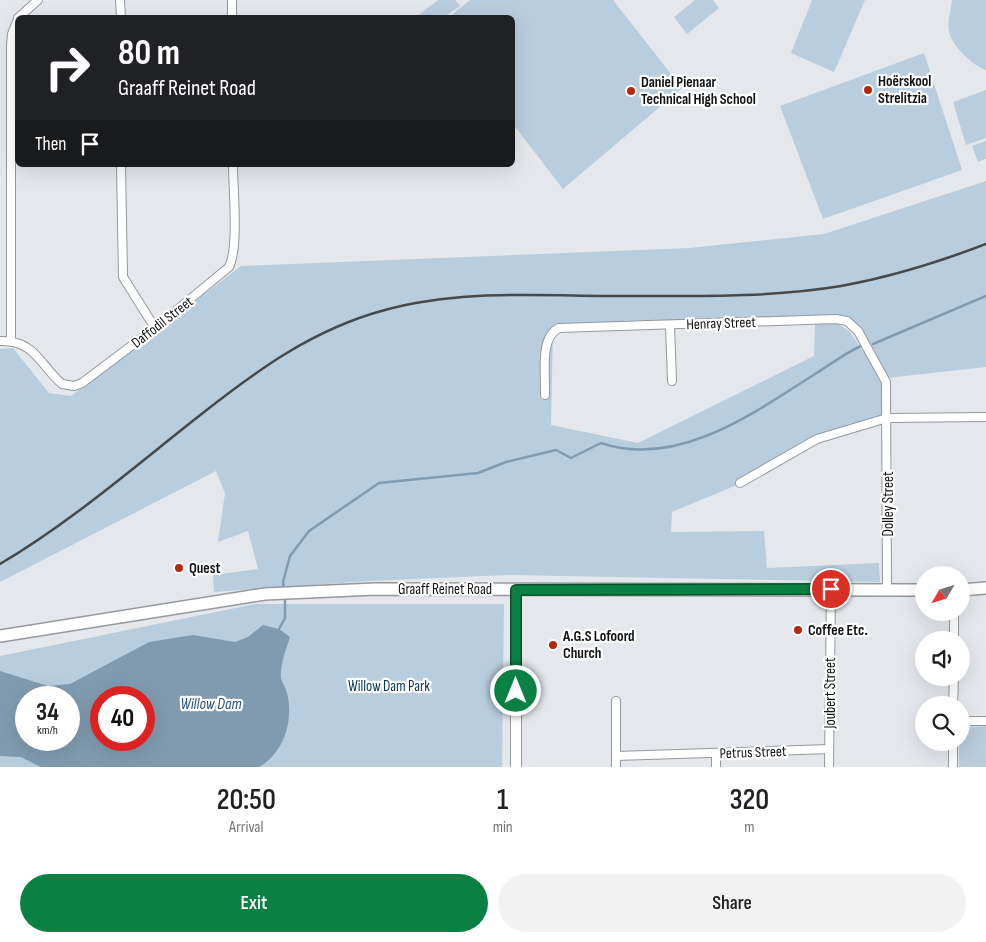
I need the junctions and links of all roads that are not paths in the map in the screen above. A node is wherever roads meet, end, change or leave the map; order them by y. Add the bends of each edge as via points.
1 (38, 0) edge
2 (120, 0) edge
3 (232, 0) edge
4 (21, 15) edge
5 (121, 15) edge
6 (232, 15) edge
7 (15, 26) edge
8 (121, 167) edge
9 (233, 167) edge
10 (670, 325) junction
11 (155, 328) junction
12 (11, 340) junction
13 (0, 341) edge
14 (672, 381) dead end
15 (545, 395) dead end
16 (986, 417) edge
17 (887, 418) junction
18 (740, 483) dead end
19 (986, 588) edge
20 (831, 589) junction
21 (970, 589) edge
22 (516, 590) junction
23 (887, 590) junction
24 (915, 590) edge
25 (0, 636) edge
26 (616, 701) dead end
27 (970, 721) edge
28 (986, 721) edge
29 (829, 750) junction
30 (953, 751) edge
31 (716, 754) junction
32 (616, 756) junction
33 (516, 767) edge
34 (616, 767) edge
35 (716, 767) edge
36 (829, 767) edge
37 (953, 767) edge

1 - 4 street
2 - 5 street
3 - 6 street
7 - 12 street via 11,45
8 - 11 street via 122,277
9 - 11 street, Daffodil Street via 233,260 225,272
10 - 14 street
10 - 15 street, Henray Street via 557,328 547,340
10 - 17 street, Henray Street via 846,321 864,340 884,376
11 - 12 street, Daffodil Street via 74,386 62,384 33,351
12 - 13 street
16 - 17 street
17 - 18 street via 817,440
17 - 23 street, Dolley Street
19 - 21 main road
20 - 22 main road, Graaff Reinet Road
20 - 23 main road, Graaff Reinet Road
20 - 29 street, Joubert Street
22 - 25 main road, Graaff Reinet Road via 375,589 279,593
22 - 33 street
23 - 24 main road, Graaff Reinet Road
26 - 32 street
27 - 28 street
29 - 31 street, Petrus Street
29 - 36 street, Joubert Street
30 - 37 street
31 - 32 street, Petrus Street
31 - 35 street
32 - 34 street

